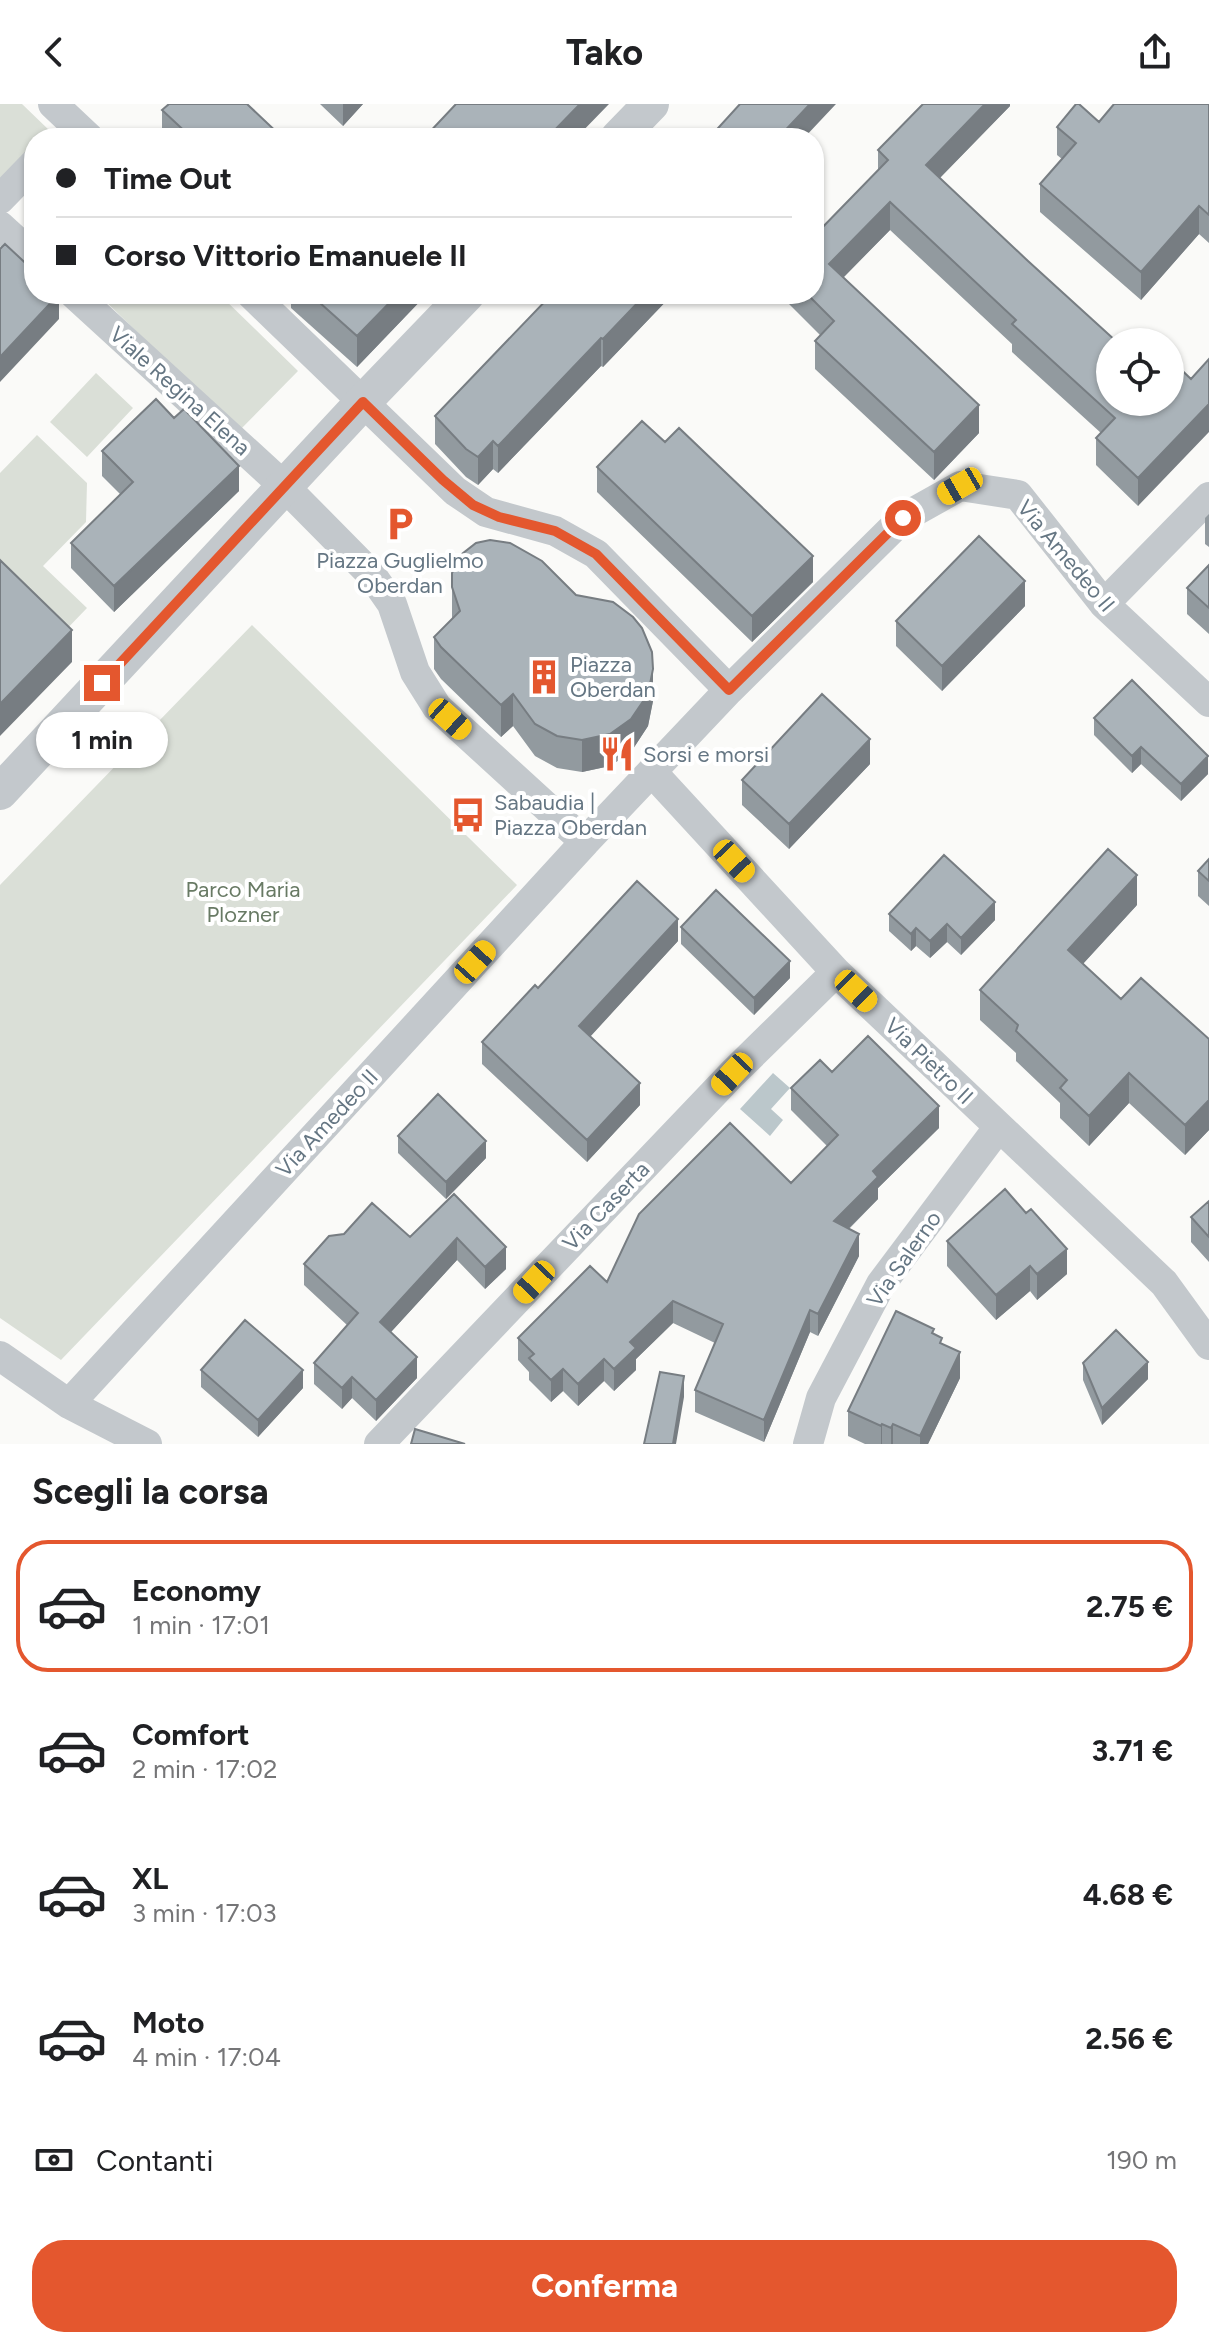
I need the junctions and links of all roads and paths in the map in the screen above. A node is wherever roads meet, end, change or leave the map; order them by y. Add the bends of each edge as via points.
1 (651, 104) edge
2 (628, 128) edge
3 (24, 174) edge
4 (0, 199) edge
5 (0, 226) edge
6 (24, 248) edge
7 (85, 304) edge
8 (261, 304) edge
9 (457, 304) edge
10 (363, 402) junction
11 (285, 487) junction
12 (1209, 497) edge
13 (1104, 604) junction
14 (729, 690) junction
15 (1209, 702) edge
16 (652, 772) junction
17 (0, 792) edge
18 (585, 842) junction
19 (836, 972) junction
20 (998, 1128) junction
21 (1209, 1345) edge
22 (0, 1356) edge
23 (69, 1404) junction
24 (147, 1444) edge
25 (379, 1444) edge
26 (808, 1444) edge

1 - 2 street
3 - 4 street
5 - 6 street
7 - 11 street, Viale Regina Elena
8 - 10 street
9 - 10 street
10 - 11 street
10 - 14 street via 473,505 555,531 596,554
11 - 17 street
11 - 18 street via 382,588 415,672 437,707
12 - 13 street
13 - 14 street, Via Amedeo II via 1018,495 960,486 903,518
13 - 15 street, Via Amedeo II
14 - 16 street
16 - 18 street
16 - 19 street, Via Pietro II
18 - 23 street, Via Amedeo II
19 - 20 street, Via Pietro II
19 - 25 street, Via Caserta
20 - 21 street, Via Pietro II via 1164,1283
20 - 26 street, Via Salerno via 881,1284 821,1398
22 - 23 street
23 - 24 street

